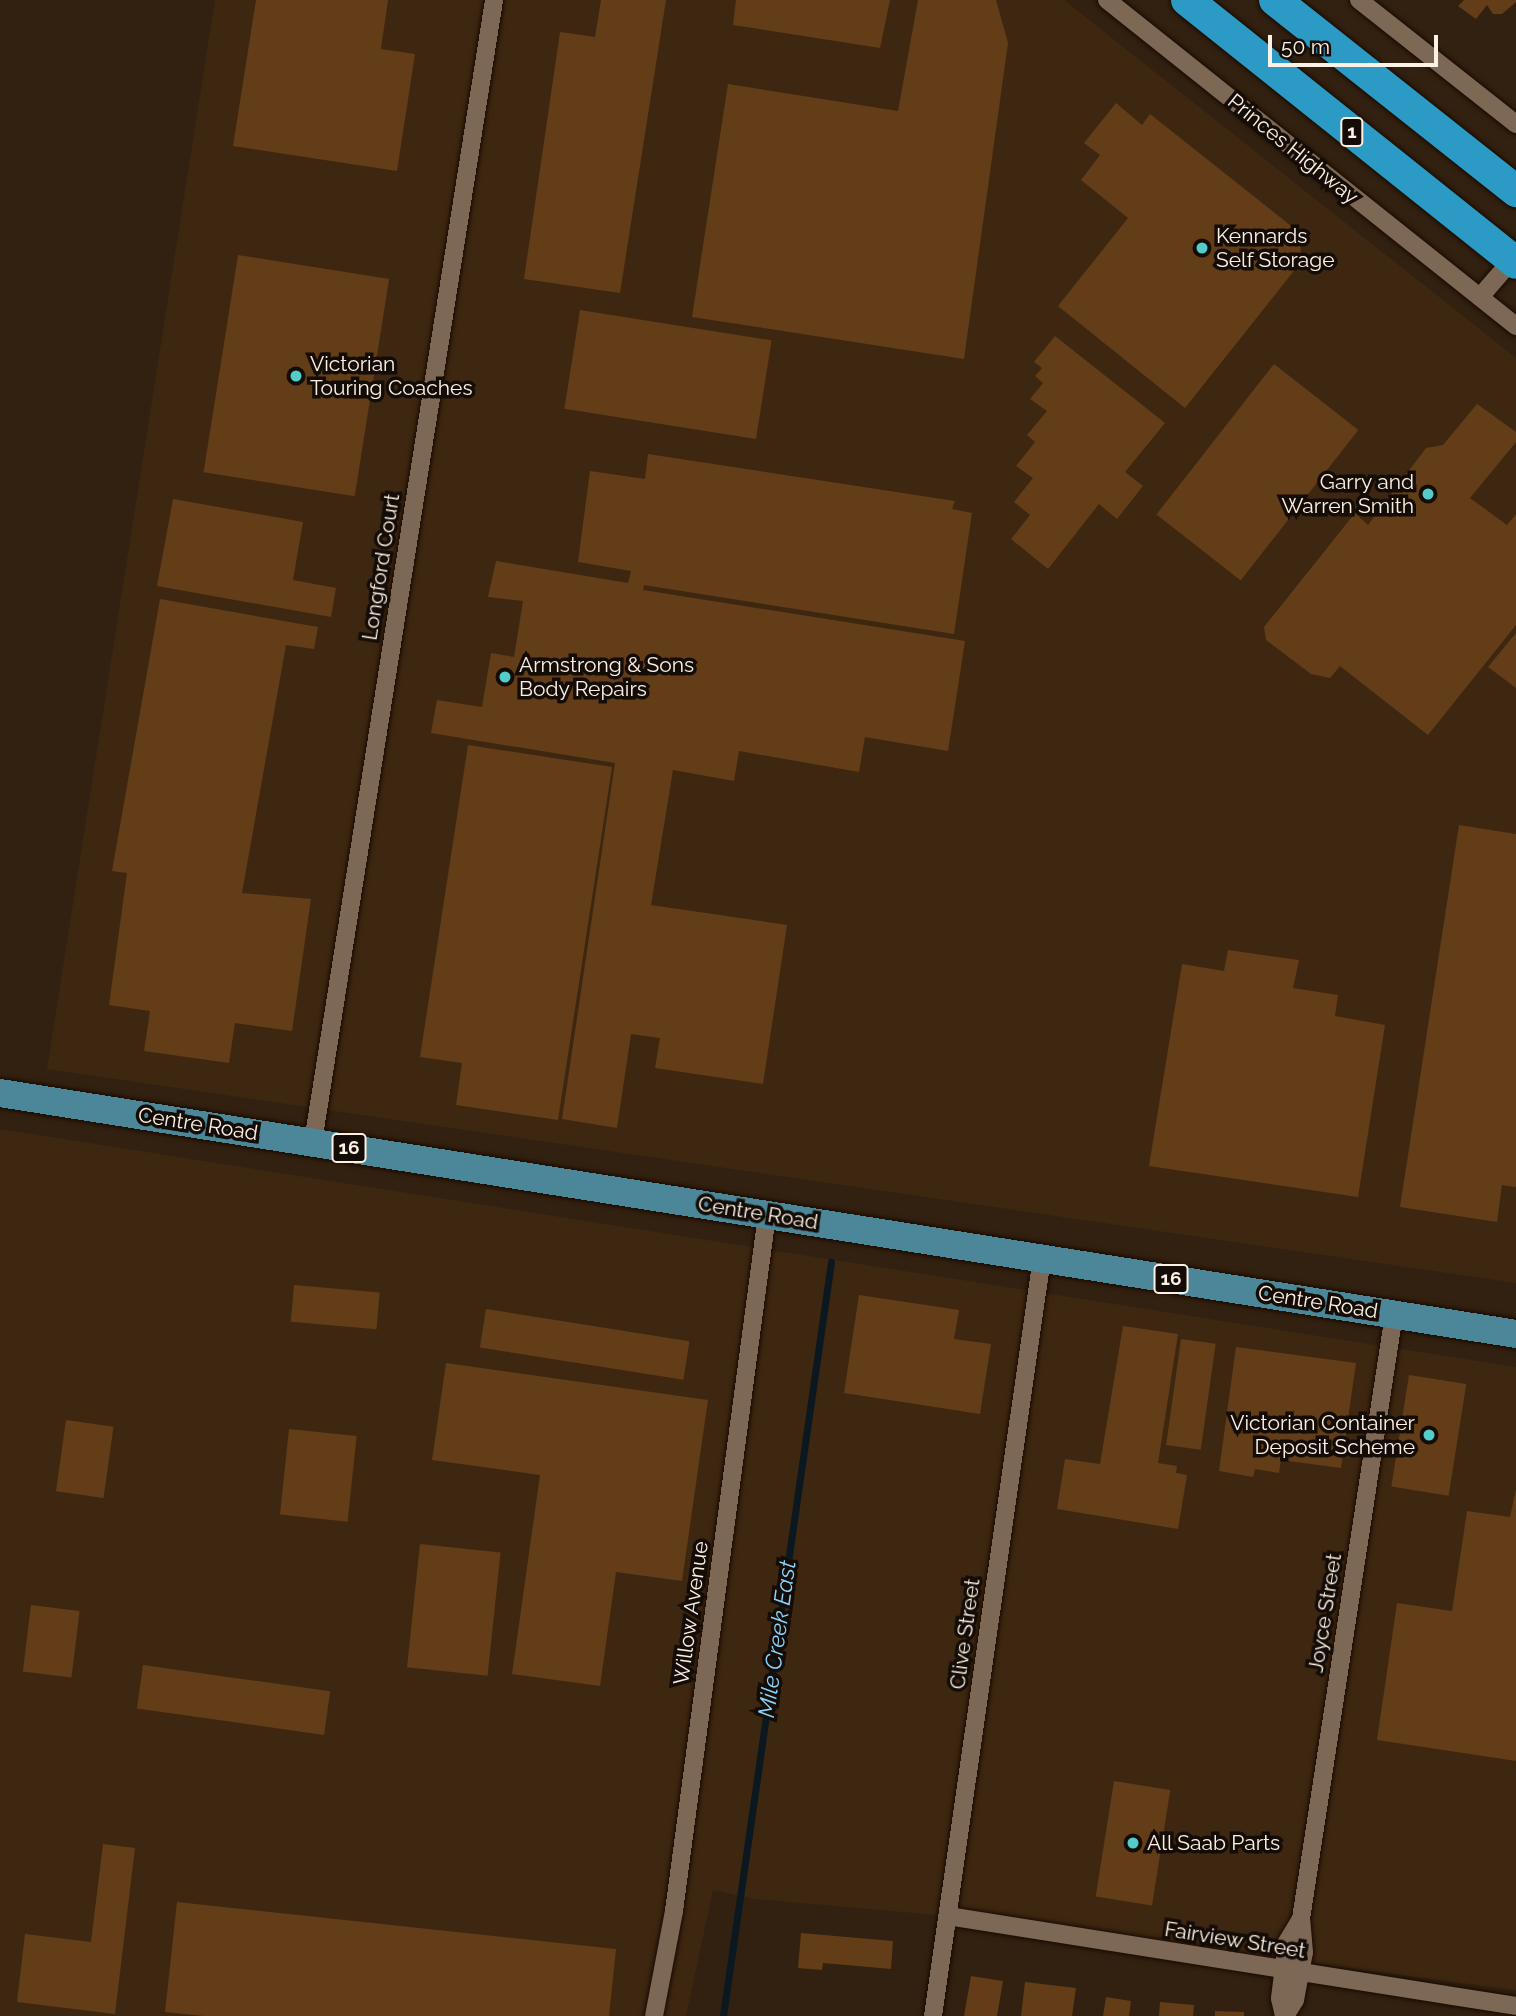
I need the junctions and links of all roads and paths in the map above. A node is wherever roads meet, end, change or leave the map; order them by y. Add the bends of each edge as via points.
1 (494, 0) edge
2 (1107, 0) edge
3 (1187, 0) edge
4 (1275, 0) edge
5 (1359, 0) edge
6 (1516, 124) edge
7 (1516, 191) edge
8 (1514, 262) edge
9 (1480, 297) junction
10 (1516, 326) edge
11 (0, 1093) edge
12 (313, 1142) junction
13 (767, 1215) junction
14 (1042, 1258) junction
15 (1394, 1314) junction
16 (1516, 1334) edge
17 (948, 1916) junction
18 (1292, 1972) junction
19 (1516, 2007) edge
20 (654, 2016) edge
21 (933, 2016) edge
22 (1284, 2016) edge

1 - 12 street, Longford Court
2 - 9 street, Princes Highway
3 - 8 highway, 1
4 - 7 highway
5 - 6 street
8 - 9 street
9 - 10 street, Princes Highway
11 - 12 main road, Centre Road / 16
12 - 13 main road, Centre Road / 16
13 - 14 main road, Centre Road / 16
13 - 20 street, Willow Avenue via 674,1911
14 - 15 main road, Centre Road / 16
14 - 17 street, Clive Street
15 - 16 main road, Centre Road / 16
15 - 18 street, Joyce Street via 1301,1919 1287,1942
17 - 18 street, Fairview Street
17 - 21 street, Clive Street
18 - 19 street, Fairview Street
18 - 22 street, Joyce Street via 1280,1998

